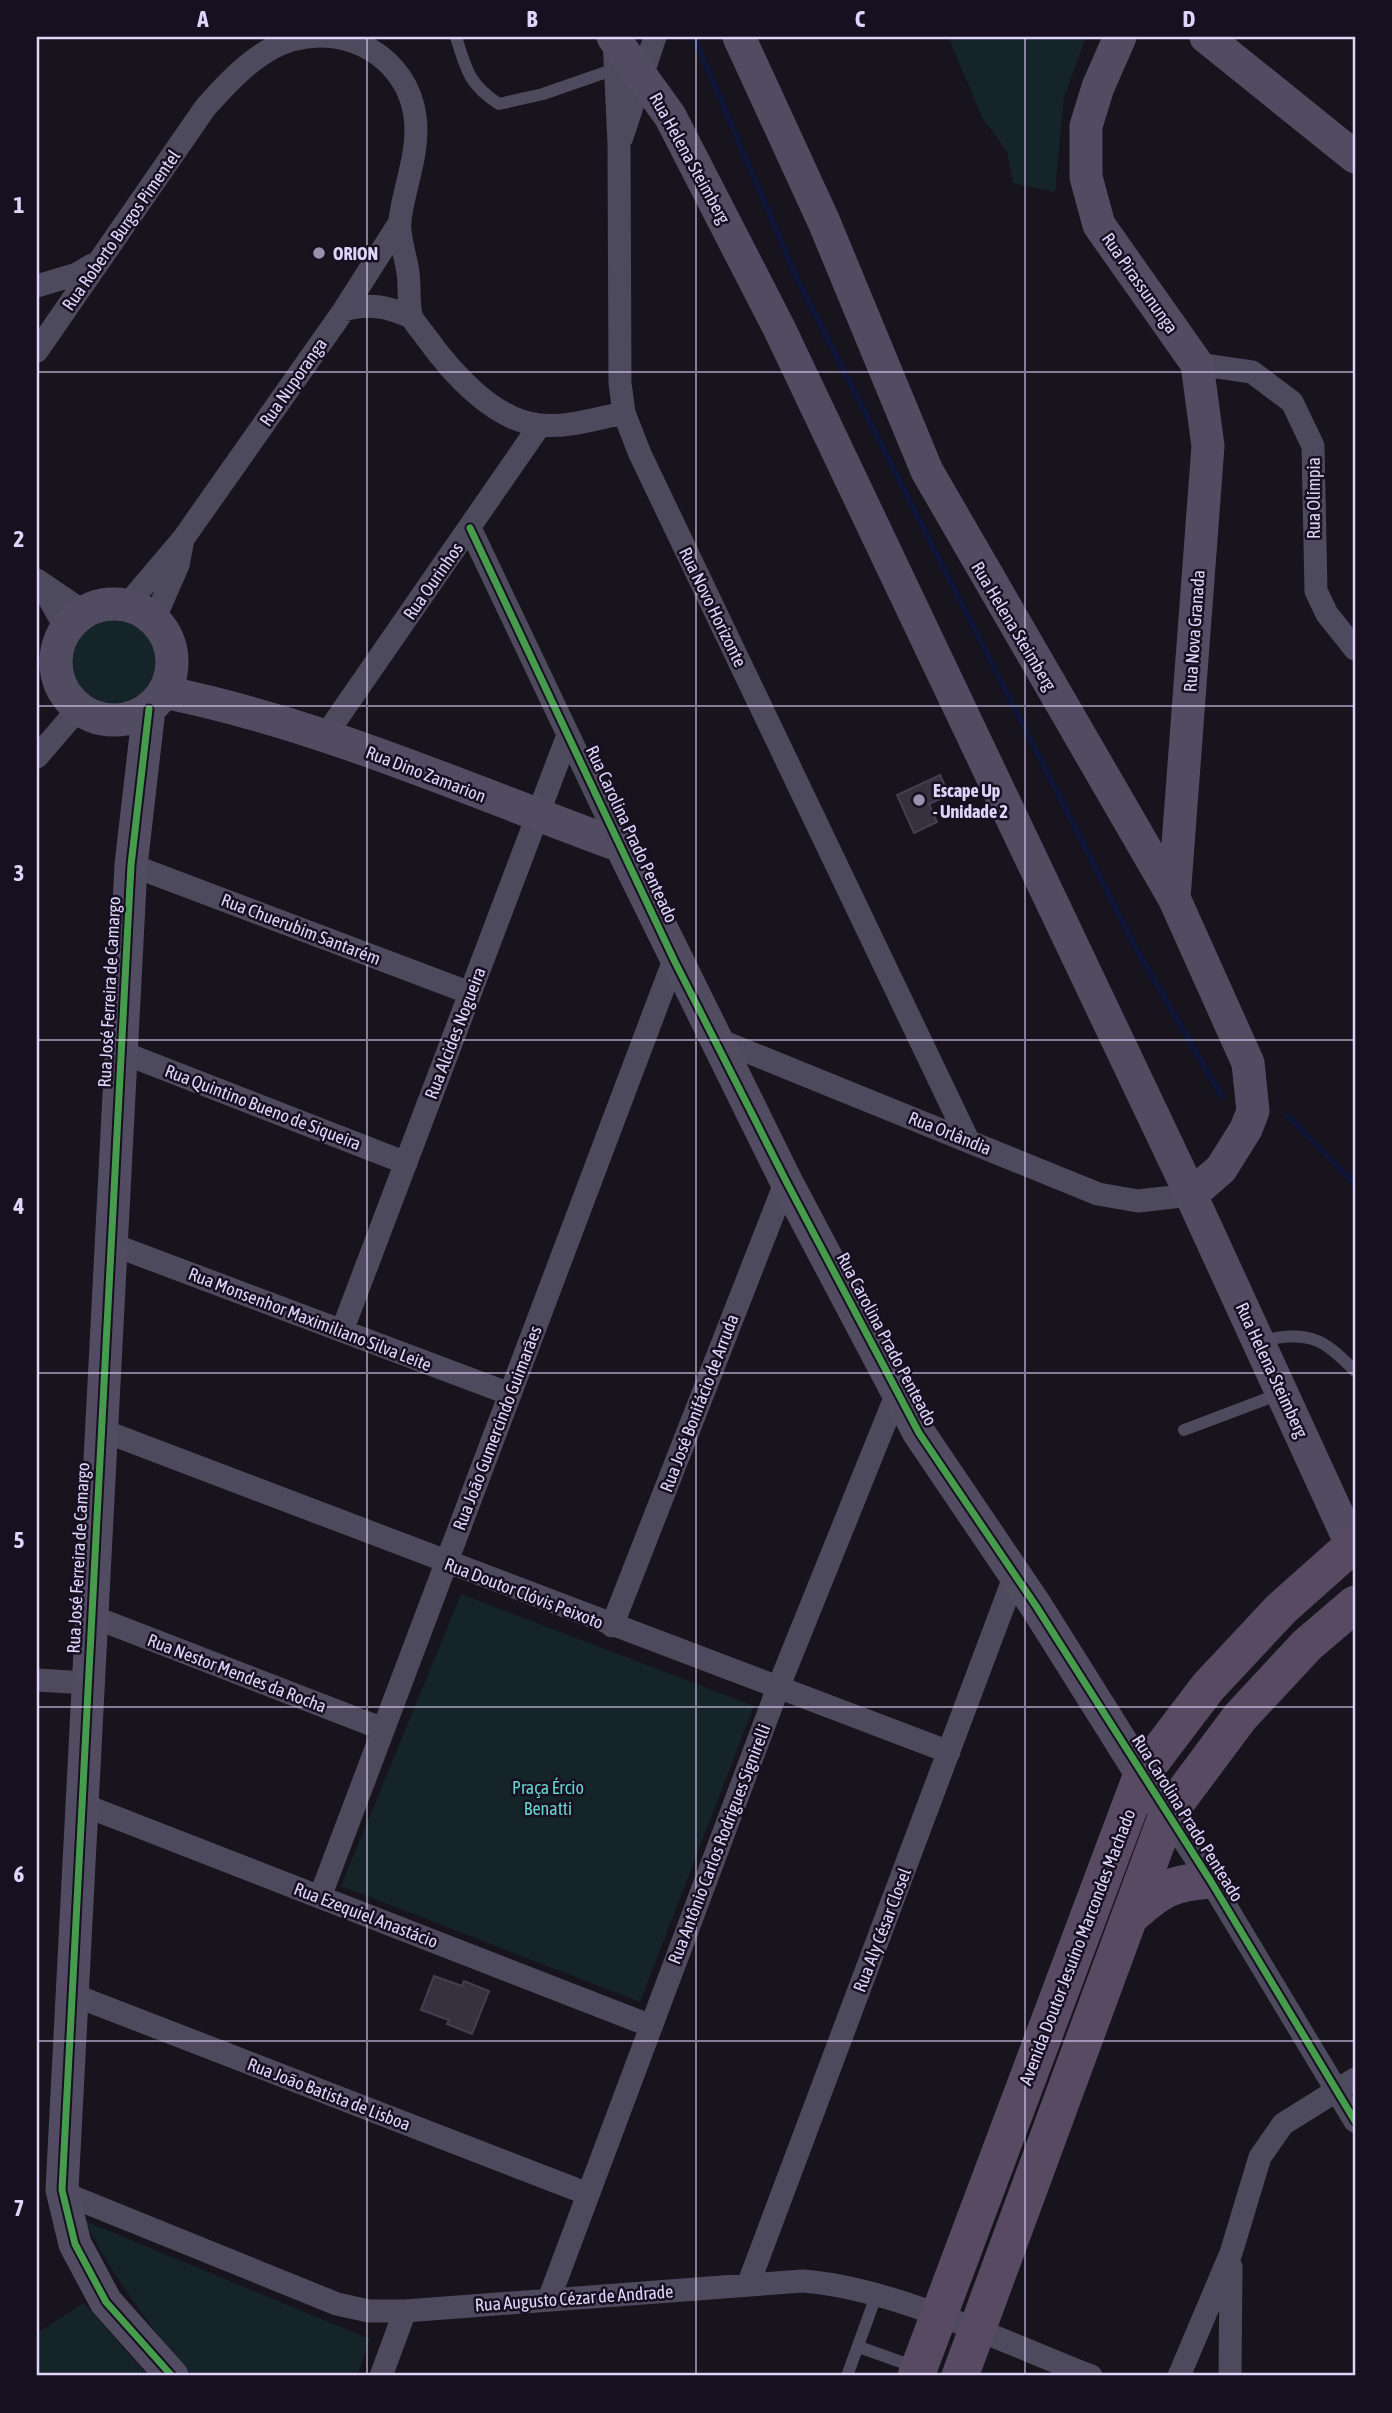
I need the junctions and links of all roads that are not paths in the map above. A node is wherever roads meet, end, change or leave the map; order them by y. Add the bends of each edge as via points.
1 (456, 37) edge
2 (655, 37) edge
3 (738, 37) edge
4 (1120, 37) edge
5 (1206, 37) edge
6 (621, 55) edge
7 (1355, 158) edge
8 (400, 222) junction
9 (100, 260) junction
10 (37, 286) edge
11 (344, 310) junction
12 (411, 317) junction
13 (37, 351) edge
14 (1197, 364) junction
15 (624, 412) junction
16 (540, 425) junction
17 (470, 527) junction
18 (38, 581) edge
19 (141, 613) junction
20 (75, 621) junction
21 (1355, 649) edge
22 (172, 652) junction
23 (156, 701) junction
24 (229, 705) junction
25 (79, 708) junction
26 (112, 720) junction
27 (568, 735) junction
28 (325, 736) junction
29 (37, 757) edge
30 (138, 783) junction
31 (538, 816) junction
32 (621, 846) junction
33 (131, 865) junction
34 (1174, 898) junction
35 (674, 960) junction
36 (470, 993) junction
37 (713, 1038) junction
38 (121, 1052) junction
39 (968, 1140) junction
40 (406, 1163) junction
41 (786, 1181) junction
42 (1191, 1195) junction
43 (111, 1244) junction
44 (342, 1331) junction
45 (1258, 1341) junction
46 (1355, 1371) edge
47 (897, 1392) junction
48 (1282, 1392) junction
49 (510, 1394) junction
50 (101, 1430) junction
51 (1184, 1430) dead end
52 (1354, 1544) edge
53 (446, 1563) junction
54 (1015, 1575) junction
55 (1355, 1604) edge
56 (91, 1616) junction
57 (612, 1626) junction
58 (37, 1680) edge
59 (87, 1683) junction
60 (1208, 1687) junction
61 (778, 1688) junction
62 (1240, 1717) junction
63 (383, 1729) junction
64 (949, 1752) junction
65 (1142, 1774) junction
66 (81, 1804) junction
67 (1167, 1815) junction
68 (1210, 1880) junction
69 (320, 1897) junction
70 (1132, 1914) junction
71 (71, 1994) junction
72 (651, 2025) junction
73 (1355, 2079) edge
74 (1335, 2091) junction
75 (1355, 2122) edge
76 (63, 2193) junction
77 (588, 2194) junction
78 (1231, 2253) junction
79 (748, 2285) junction
80 (876, 2296) junction
81 (549, 2299) junction
82 (405, 2311) junction
83 (939, 2317) junction
84 (978, 2332) junction
85 (859, 2347) junction
86 (918, 2372) edge
87 (172, 2376) edge
88 (381, 2376) edge
89 (847, 2376) edge
90 (960, 2376) edge
91 (1091, 2376) edge
92 (1179, 2376) edge
93 (1230, 2376) edge

1 - 6 lane via 468,76 480,93 499,104
2 - 6 street
3 - 34 street, Rua Helena Steimberg via 824,222 927,471
4 - 14 street, Rua Pirassununga via 1086,125 1086,177 1099,225
5 - 7 street
6 - 15 street, Rua Novo Horizonte via 620,383
6 - 42 street, Rua Helena Steimberg via 670,116 779,328
8 - 9 street, Rua Roberto Burgos Pimentel via 414,155 415,116 405,83 382,54 361,44 322,37 292,40 230,80 205,108
8 - 11 street, Rua Nuporanga
8 - 12 street
9 - 10 street via 77,274
9 - 13 street, Rua Roberto Burgos Pimentel
11 - 12 street via 365,304 386,306
11 - 19 street, Rua Nuporanga via 183,539 178,565
12 - 16 street via 443,362 475,392 507,414
14 - 21 street, Rua Olímpia via 1252,372 1292,402 1312,446 1316,591 1327,614
14 - 34 street, Rua Nova Granada via 1208,446
15 - 16 street via 576,423
15 - 39 street, Rua Novo Horizonte via 646,467
16 - 17 street, Rua Ourinhos
17 - 27 street, Rua Carolina Prado Penteado
17 - 28 street, Rua Ourinhos
18 - 20 street
19 - 20 street via 98,606
19 - 22 street via 166,634
20 - 25 street via 59,645 56,662 59,680
22 - 23 street via 172,673
22 - 24 street, Rua Dino Zamarion
23 - 24 street, Rua Dino Zamarion
23 - 26 street via 137,715
23 - 30 street, Rua José Ferreira de Camargo
24 - 28 street, Rua Dino Zamarion
25 - 26 street
25 - 29 street
26 - 30 street, Rua José Ferreira de Camargo
27 - 31 street, Rua Alcides Nogueira
27 - 32 street, Rua Carolina Prado Penteado
28 - 31 street, Rua Dino Zamarion
30 - 33 street, Rua José Ferreira de Camargo
31 - 32 street, Rua Dino Zamarion
31 - 36 street, Rua Alcides Nogueira
32 - 35 street, Rua Carolina Prado Penteado
33 - 36 street, Rua Chuerubim Santarém
33 - 38 street, Rua José Ferreira de Camargo
34 - 42 street, Rua Helena Steimberg via 1248,1063 1252,1088 1253,1111 1239,1144 1221,1169
35 - 37 street, Rua Carolina Prado Penteado
35 - 49 street, Rua João Gumercindo Guimarães
36 - 40 street, Rua Alcides Nogueira
37 - 39 street, Rua Orlândia
37 - 41 street, Rua Carolina Prado Penteado
38 - 40 street, Rua Quintino Bueno de Siqueira
38 - 43 street, Rua José Ferreira de Camargo
39 - 42 street, Rua Orlândia via 1098,1194 1138,1201
40 - 44 street, Rua Alcides Nogueira
41 - 47 street, Rua Carolina Prado Penteado
41 - 57 street, Rua José Bonifácio de Arruda
42 - 45 street, Rua Helena Steimberg
43 - 44 street, Rua Monsenhor Maximiliano Silva Leite
43 - 50 street, Rua José Ferreira de Camargo
44 - 49 street, Rua Monsenhor Maximiliano Silva Leite
45 - 46 lane via 1298,1335 1329,1344
45 - 48 street, Rua Helena Steimberg
47 - 54 street, Rua Carolina Prado Penteado via 919,1433
47 - 61 street, Rua Antônio Carlos Rodrigues Signirelli
48 - 51 lane
48 - 52 street, Rua Helena Steimberg
49 - 53 street, Rua João Gumercindo Guimarães
50 - 53 street, Rua Doutor Clóvis Peixoto
50 - 56 street, Rua José Ferreira de Camargo
52 - 60 main road, Avenida Doutor Jesuíno Marcondes Machado via 1281,1609
53 - 57 street, Rua Doutor Clóvis Peixoto
53 - 63 street, Rua João Gumercindo Guimarães
54 - 64 street, Rua Aly César Closel
54 - 65 street, Rua Carolina Prado Penteado
55 - 62 main road, Avenida Doutor Jesuíno Marcondes Machado via 1307,1646
56 - 59 street, Rua José Ferreira de Camargo
56 - 63 street, Rua Nestor Mendes da Rocha
57 - 61 street, Rua Doutor Clóvis Peixoto
58 - 59 street
59 - 66 street, Rua José Ferreira de Camargo
60 - 62 main road
60 - 65 main road, Avenida Doutor Jesuíno Marcondes Machado
61 - 64 street, Rua Doutor Clóvis Peixoto
61 - 72 street, Rua Antônio Carlos Rodrigues Signirelli
62 - 67 main road, Avenida Doutor Jesuíno Marcondes Machado
63 - 69 street, Rua João Gumercindo Guimarães
64 - 79 street, Rua Aly César Closel
65 - 67 street, Rua Carolina Prado Penteado
65 - 83 main road, Avenida Doutor Jesuíno Marcondes Machado
66 - 69 street, Rua Ezequiel Anastácio
66 - 71 street, Rua José Ferreira de Camargo
67 - 68 street, Rua Carolina Prado Penteado
67 - 70 main road, Avenida Doutor Jesuíno Marcondes Machado
68 - 70 main road via 1177,1882
68 - 74 street, Rua Carolina Prado Penteado
69 - 72 street, Rua Ezequiel Anastácio
70 - 84 main road, Avenida Doutor Jesuíno Marcondes Machado
71 - 76 street, Rua José Ferreira de Camargo
71 - 77 street, Rua João Batista de Lisboa
72 - 77 street, Rua Antônio Carlos Rodrigues Signirelli
73 - 74 street
74 - 75 street, Rua Carolina Prado Penteado
74 - 78 street via 1283,2124 1260,2157
76 - 82 street, Rua Augusto Cézar de Andrade via 337,2304 369,2311
76 - 87 street, Rua José Ferreira de Camargo via 75,2244 106,2302
77 - 81 street, Rua Antônio Carlos Rodrigues Signirelli
78 - 92 street
78 - 93 street
79 - 80 street, Rua Augusto Cézar de Andrade via 839,2284
79 - 81 street, Rua Augusto Cézar de Andrade
80 - 83 street, Rua Augusto Cézar de Andrade
80 - 85 lane
81 - 82 street, Rua Augusto Cézar de Andrade
82 - 88 street
83 - 84 street, Rua Augusto Cézar de Andrade
83 - 86 main road, Avenida Doutor Jesuíno Marcondes Machado
84 - 90 main road, Avenida Doutor Jesuíno Marcondes Machado
84 - 91 street, Rua Augusto Cézar de Andrade
85 - 86 lane
85 - 89 lane

